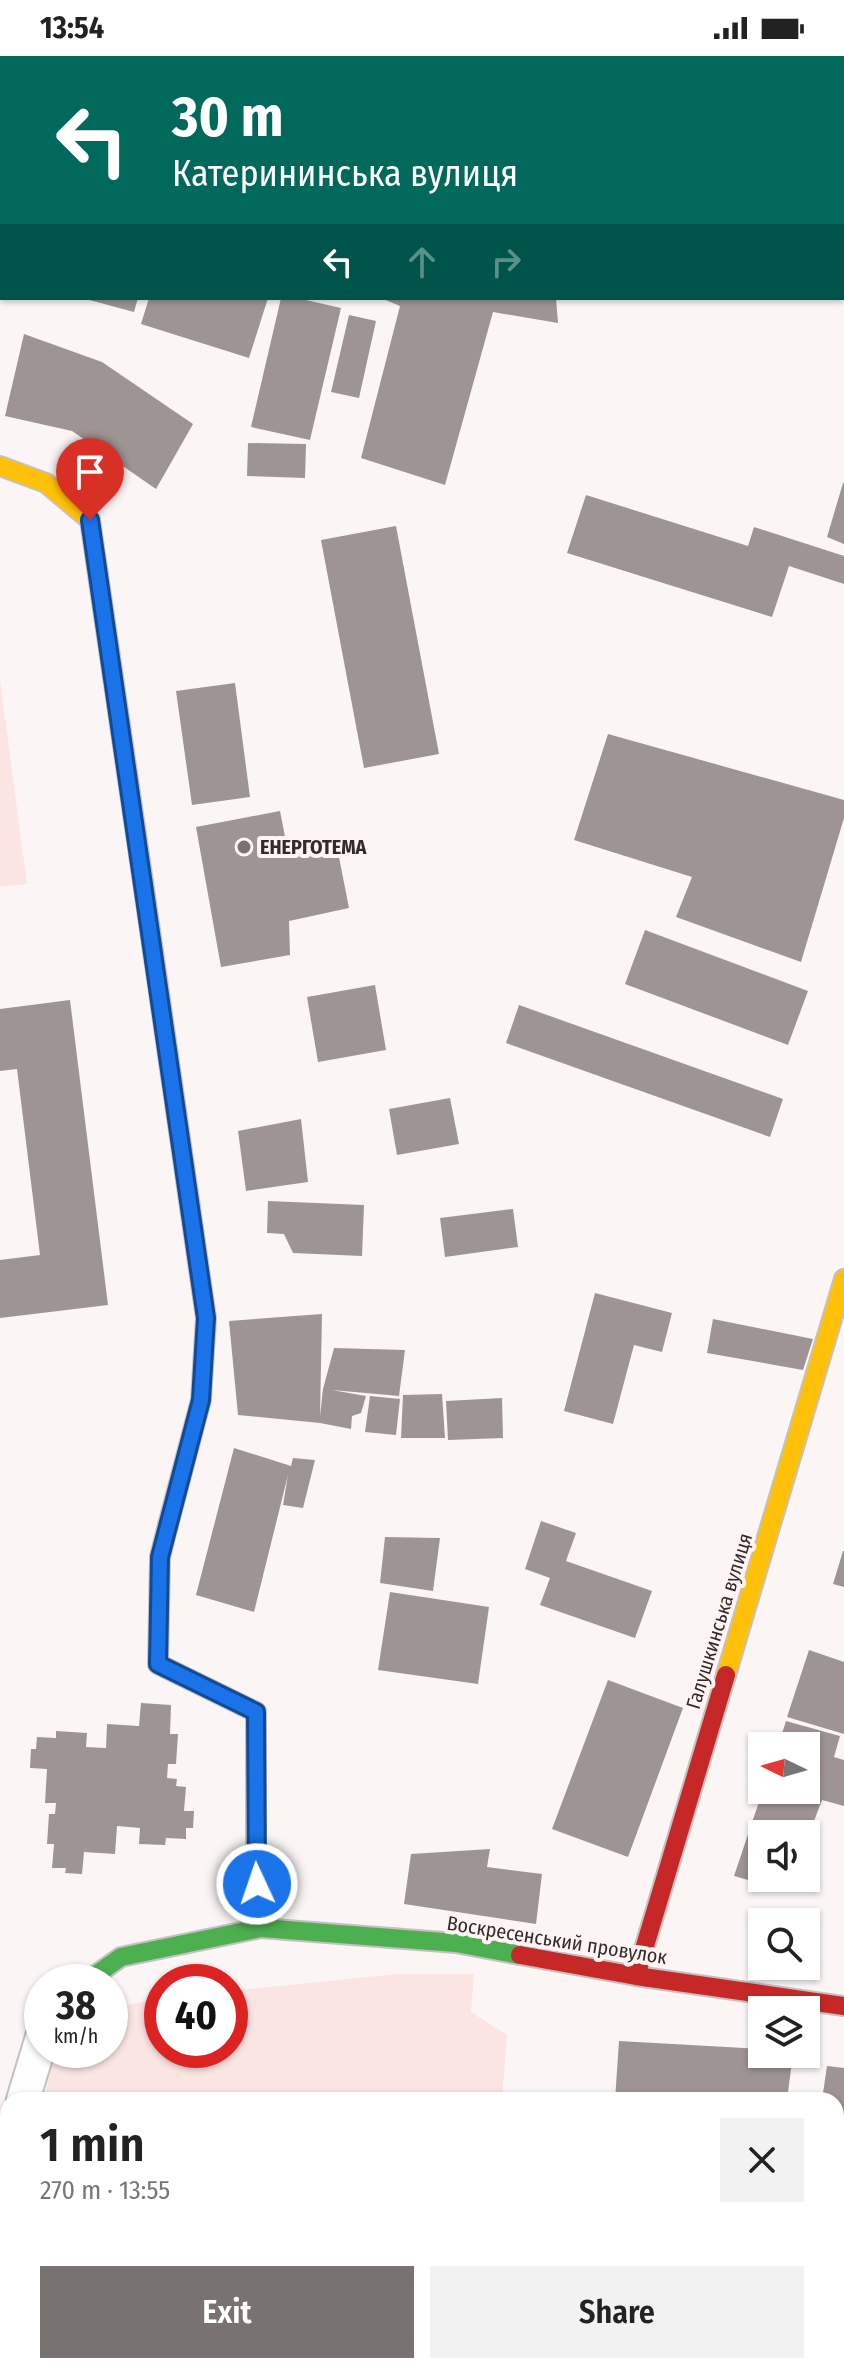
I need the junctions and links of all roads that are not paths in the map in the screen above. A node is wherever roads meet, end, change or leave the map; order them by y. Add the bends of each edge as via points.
1 (0, 466) edge
2 (844, 1279) edge
3 (261, 1928) junction
4 (111, 1964) edge
5 (636, 1976) junction
6 (844, 2006) edge
7 (33, 2068) edge
8 (25, 2092) edge

1 - 3 street via 46,483 90,520 206,1318 201,1400 160,1557 158,1664 256,1712
2 - 5 street, Галушкинська вулиця
3 - 4 street, Воскресенський провулок via 121,1957
3 - 5 street, Воскресенський провулок via 456,1943
5 - 6 street, Воскресенський провулок
7 - 8 street

